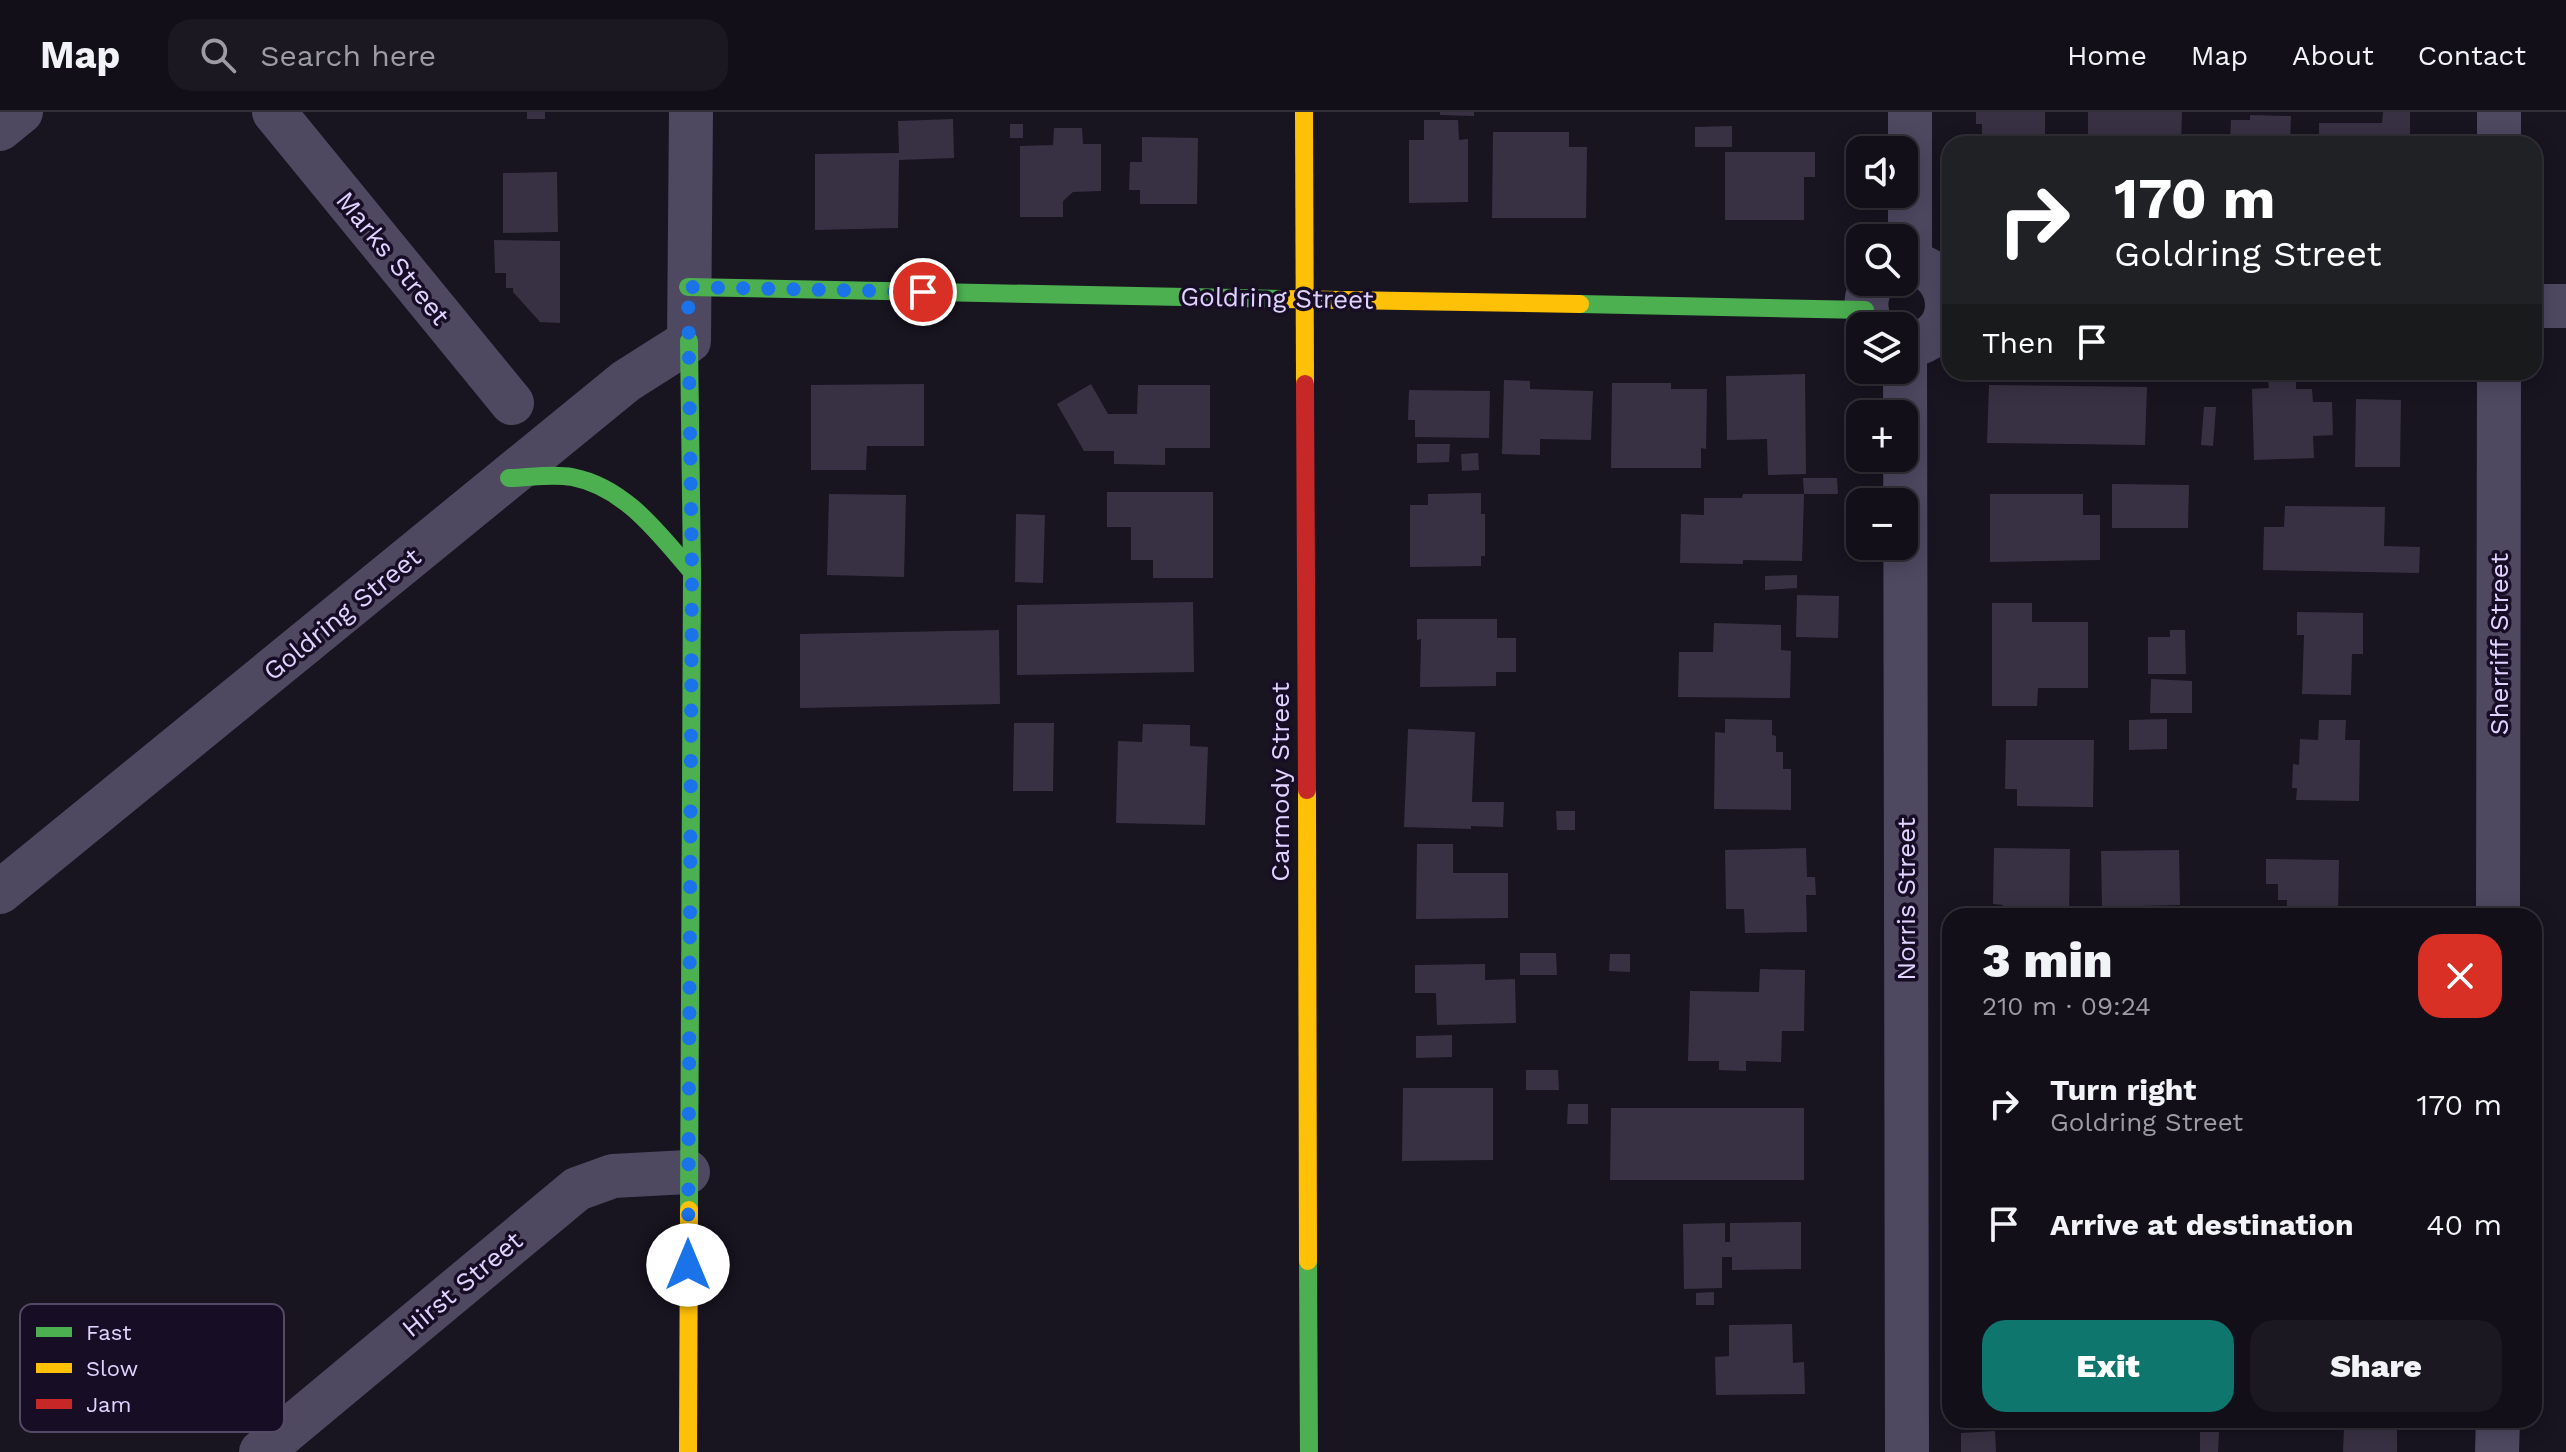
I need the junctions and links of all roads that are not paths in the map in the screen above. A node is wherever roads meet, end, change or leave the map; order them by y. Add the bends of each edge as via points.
1 (21, 112) edge
2 (274, 112) edge
3 (691, 112) edge
4 (1304, 112) edge
5 (1910, 112) edge
6 (2499, 112) edge
7 (0, 129) edge
8 (2499, 136) edge
9 (1942, 285) edge
10 (688, 287) junction
11 (1304, 298) junction
12 (1890, 306) edge
13 (2542, 306) edge
14 (2566, 306) edge
15 (1942, 325) edge
16 (689, 341) junction
17 (2499, 380) edge
18 (512, 403) dead end
19 (509, 478) junction
20 (692, 572) junction
21 (0, 892) edge
22 (2498, 908) edge
23 (688, 1172) junction
24 (2498, 1428) edge
25 (261, 1452) edge
26 (688, 1452) edge
27 (1309, 1452) edge
28 (1907, 1452) edge
29 (2497, 1452) edge

1 - 7 street
2 - 18 street, Marks Street
3 - 10 street
4 - 11 street, Carmody Street
5 - 12 street, Norris Street
6 - 8 street
9 - 12 street via 1924,268
10 - 11 street, Goldring Street
10 - 16 street
11 - 12 street, Goldring Street
11 - 27 street, Carmody Street
12 - 15 street via 1922,344
12 - 28 street, Norris Street
13 - 14 street
16 - 19 street, Goldring Street via 626,381
16 - 20 street
17 - 22 street, Sherriff Street
19 - 20 street via 572,477 609,490 639,512
19 - 21 street, Goldring Street
20 - 23 street
23 - 25 street, Hirst Street via 613,1176 577,1189
23 - 26 street
24 - 29 street

